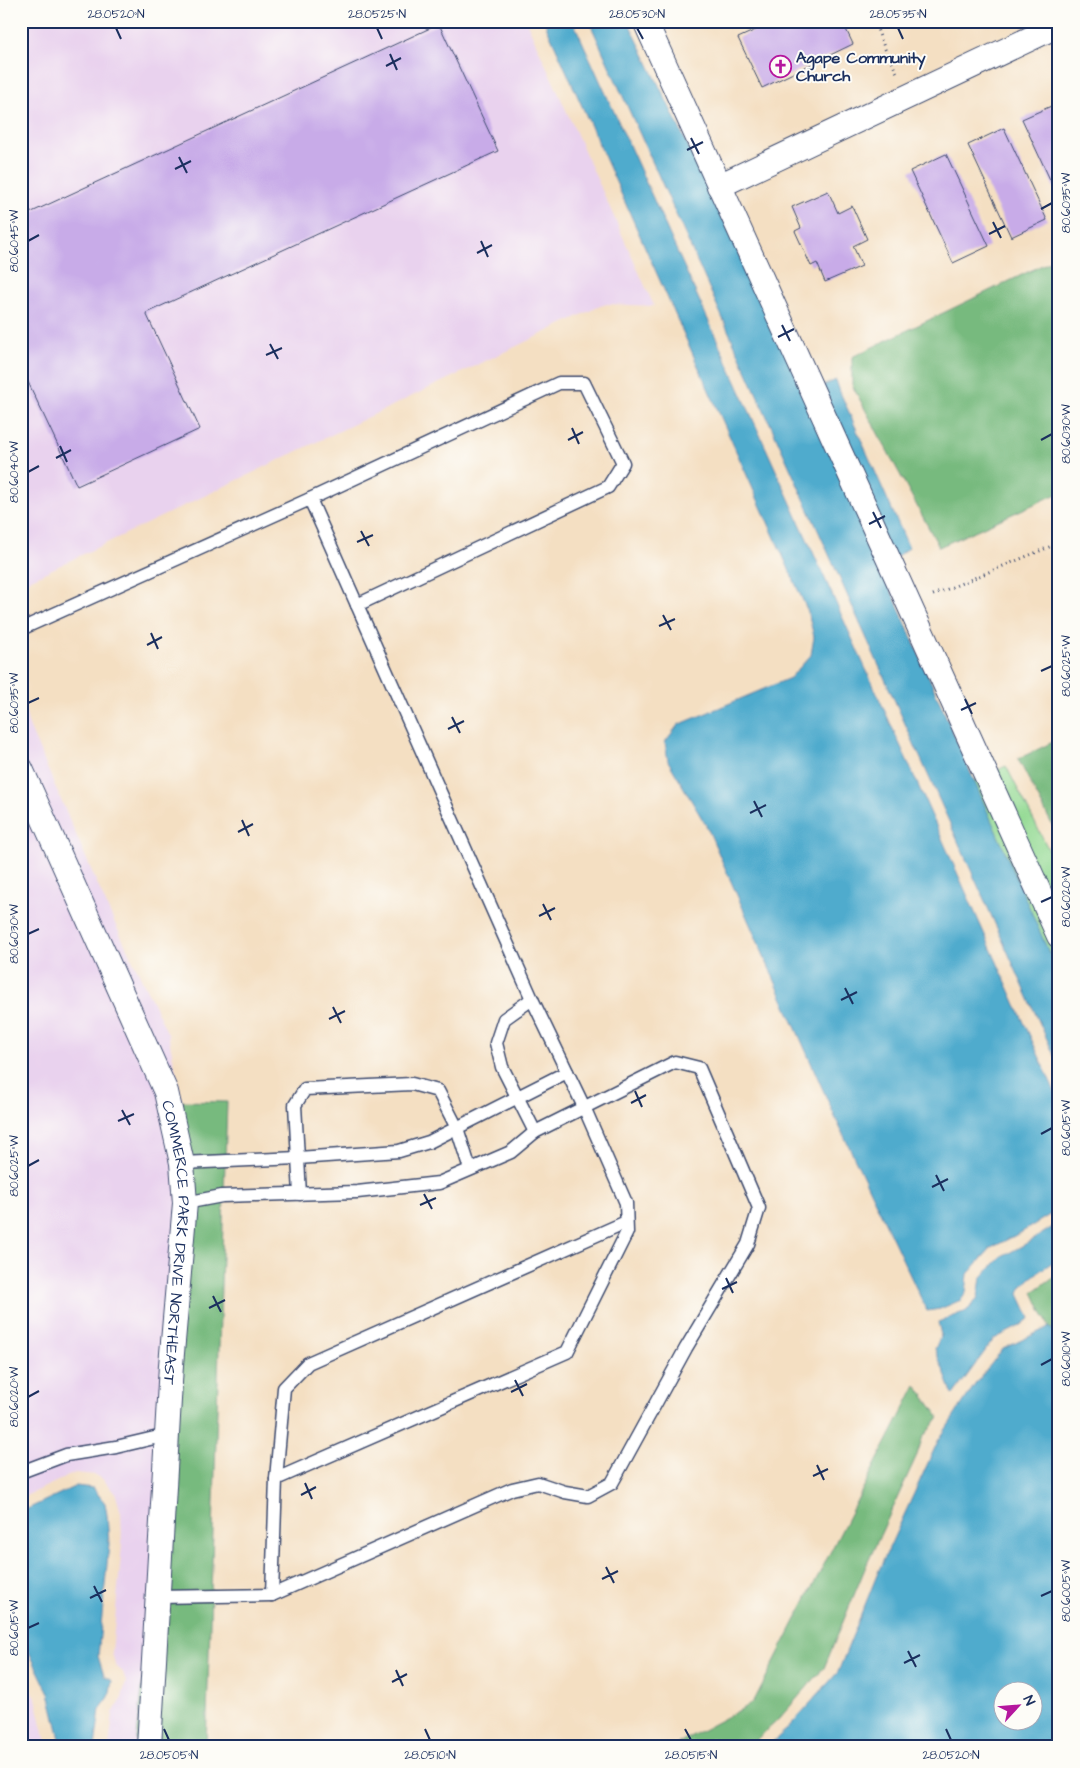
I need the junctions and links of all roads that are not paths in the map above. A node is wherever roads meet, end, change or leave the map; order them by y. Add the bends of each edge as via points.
1 (645, 21) edge
2 (1059, 25) edge
3 (719, 186) junction
4 (310, 499) junction
5 (357, 605) junction
6 (21, 629) edge
7 (21, 769) edge
8 (1059, 936) edge
9 (532, 999) junction
10 (567, 1072) junction
11 (518, 1097) junction
12 (584, 1107) junction
13 (457, 1128) junction
14 (535, 1132) junction
15 (298, 1158) junction
16 (182, 1163) junction
17 (470, 1169) junction
18 (300, 1194) junction
19 (185, 1203) junction
20 (626, 1222) junction
21 (167, 1434) junction
22 (21, 1472) edge
23 (276, 1479) junction
24 (272, 1595) junction
25 (158, 1597) junction
26 (149, 1747) edge

1 - 3 street
2 - 3 street
3 - 8 street
4 - 5 lane
4 - 5 lane via 559,383 584,383 623,463 608,487
4 - 6 lane
5 - 9 lane
7 - 16 street, COMMERCE PARK DRIVE NORTHEAST via 166,1092
9 - 10 lane
9 - 11 lane via 504,1019 496,1043 502,1067
10 - 11 lane
10 - 12 lane
11 - 13 lane
11 - 14 lane
12 - 14 lane
12 - 20 lane via 626,1203
12 - 24 lane via 675,1062 699,1068 759,1208 748,1244 612,1483 588,1496 538,1483 512,1489
13 - 15 lane via 429,1142 399,1151
13 - 15 lane via 438,1091 412,1084 305,1089 295,1105
13 - 17 lane
14 - 17 lane via 511,1152
15 - 16 lane
15 - 18 lane
16 - 19 street, COMMERCE PARK DRIVE NORTHEAST
17 - 18 lane via 439,1183 357,1192
18 - 19 lane via 222,1196
19 - 21 street, COMMERCE PARK DRIVE NORTHEAST
20 - 23 lane via 627,1232 567,1352
20 - 23 lane via 308,1363 284,1388
21 - 22 lane via 116,1447 66,1454
21 - 25 street, COMMERCE PARK DRIVE NORTHEAST
23 - 24 lane
24 - 25 lane
25 - 26 street, COMMERCE PARK DRIVE NORTHEAST

